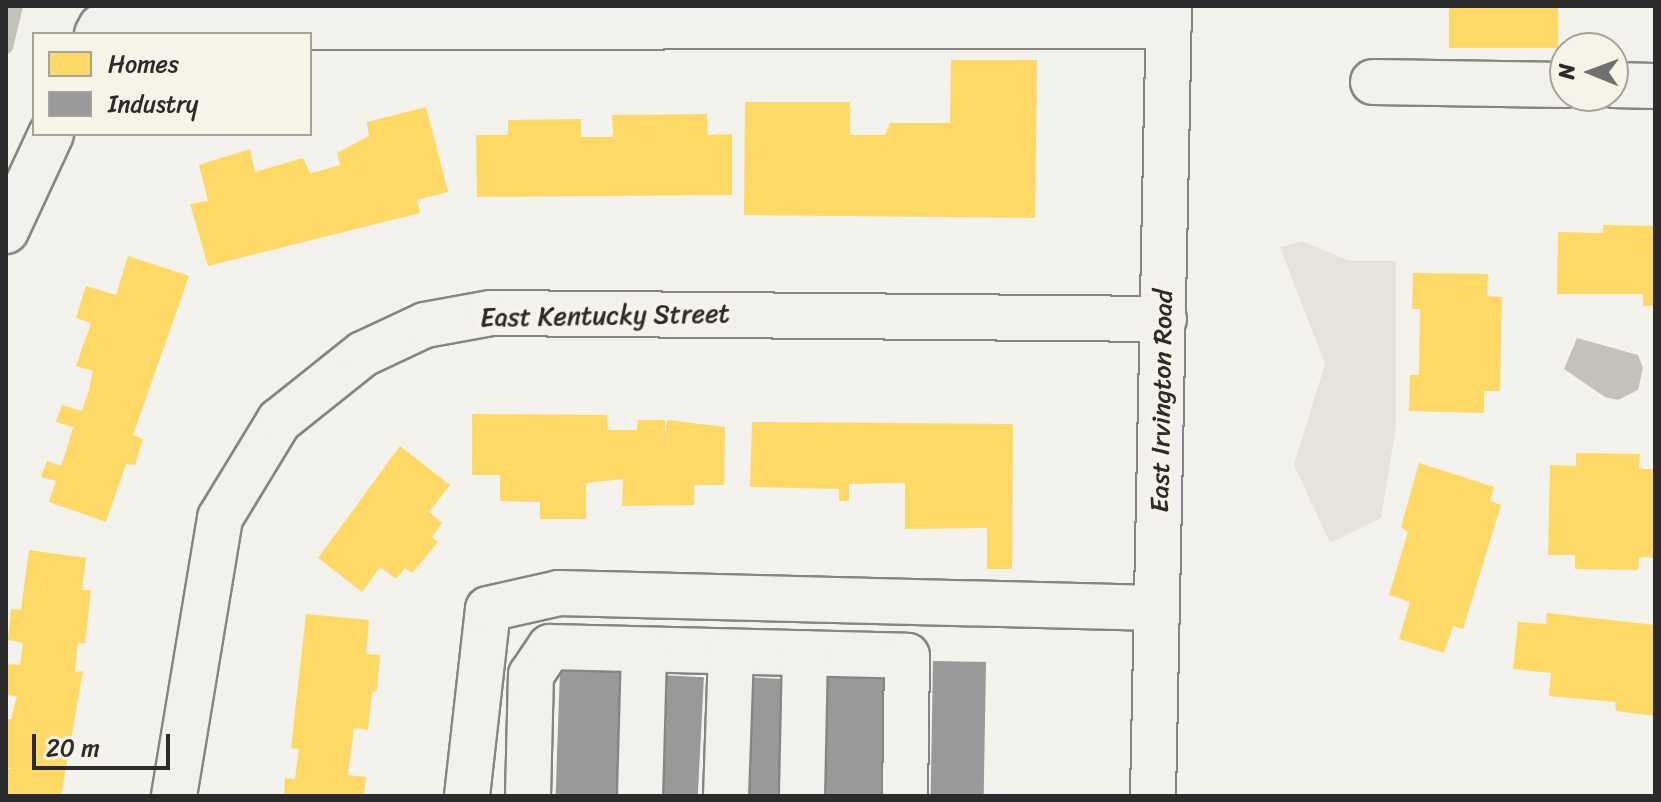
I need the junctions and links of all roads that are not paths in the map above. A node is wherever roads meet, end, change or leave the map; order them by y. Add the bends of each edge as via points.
1 (1169, 16) edge
2 (98, 32) edge
3 (1373, 82) dead end
4 (1549, 85) edge
5 (1629, 85) edge
6 (1655, 86) edge
7 (50, 136) edge
8 (6, 231) edge
9 (1164, 319) junction
10 (1157, 608) junction
11 (644, 650) junction
12 (731, 652) junction
13 (805, 653) junction
14 (174, 796) edge
15 (467, 796) edge
16 (528, 796) edge
17 (640, 796) edge
18 (726, 796) edge
19 (802, 796) edge
20 (905, 796) edge
21 (1153, 796) edge

1 - 2 street via 101,27
1 - 9 street, East Irvington Road
3 - 4 street
5 - 6 street
7 - 8 street
9 - 10 street, East Irvington Road
9 - 14 street, East Kentucky Street via 491,313 425,325 363,354 279,421 220,518
10 - 15 street via 559,593 488,609
10 - 21 street, East Irvington Road
11 - 12 street
11 - 16 street via 550,647 531,675
11 - 17 street
12 - 13 street
12 - 18 street
13 - 19 street
13 - 20 street via 907,656

